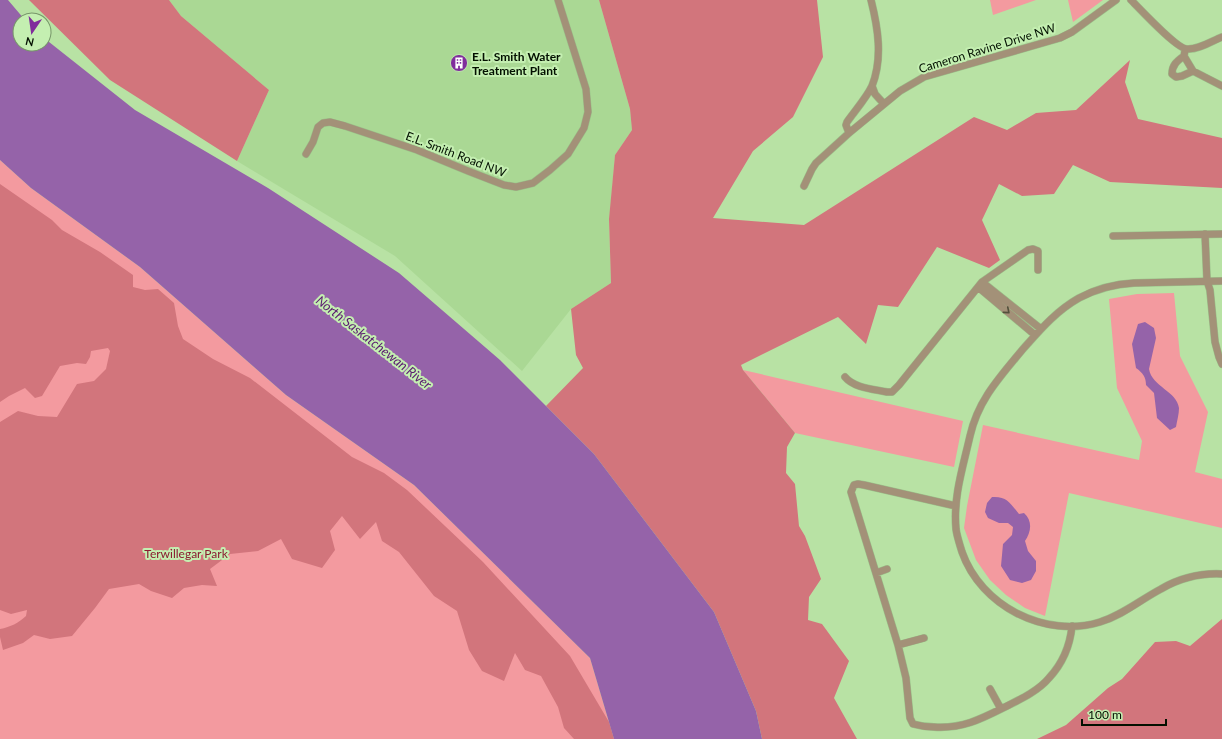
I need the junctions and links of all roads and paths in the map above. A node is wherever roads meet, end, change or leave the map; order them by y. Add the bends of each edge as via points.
1 (558, 0) edge
2 (871, 0) edge
3 (1116, 0) edge
4 (1131, 0) edge
5 (1222, 37) edge
6 (1185, 53) junction
7 (1193, 71) junction
8 (872, 86) junction
9 (1222, 86) edge
10 (884, 104) junction
11 (849, 133) junction
12 (306, 154) dead end
13 (804, 186) dead end
14 (1205, 234) junction
15 (1222, 234) edge
16 (1112, 236) dead end
17 (1038, 270) dead end
18 (1207, 281) junction
19 (1222, 281) edge
20 (980, 284) junction
21 (1041, 329) junction
22 (1035, 335) junction
23 (1222, 364) edge
24 (844, 377) dead end
25 (956, 506) junction
26 (887, 569) dead end
27 (876, 573) junction
28 (1222, 574) edge
29 (1072, 626) junction
30 (924, 638) dead end
31 (898, 644) junction
32 (990, 689) dead end
33 (1001, 709) junction

1 - 12 street, E.L. Smith Road NW via 586,89 588,112 584,128 568,154 533,183 516,187 504,185 417,150 330,122 318,127
2 - 8 street via 878,35 878,63
3 - 10 street, Cameron Ravine Drive NW via 1060,38 924,78 900,90
4 - 6 street
5 - 6 street
6 - 7 street
6 - 7 street via 1175,64 1172,74 1176,77
7 - 9 street
8 - 10 street
8 - 11 street via 847,122
10 - 11 street, Cameron Ravine Drive NW
11 - 13 street, Cameron Ravine Drive NW via 816,163
14 - 15 street
14 - 16 street
14 - 18 street
17 - 20 street via 1038,251 1028,250
18 - 19 street
18 - 21 street via 1134,282 1107,287 1073,302
18 - 23 street via 1215,342
20 - 21 street
20 -> 22 street
20 - 24 street via 895,390 887,392 867,388 849,382
21 - 22 street
22 - 25 street via 995,382 981,404 971,429
25 - 27 street via 864,485 854,485 852,497
25 - 29 street via 956,530 965,558 981,585 992,597 1005,607 1033,620 1064,627
26 - 27 street
27 - 31 street
28 - 29 street via 1198,575 1179,580 1114,617 1098,623
29 - 33 street via 1066,652 1049,679 1028,695
30 - 31 street
31 - 33 street via 913,724 953,727 975,722
32 - 33 street

